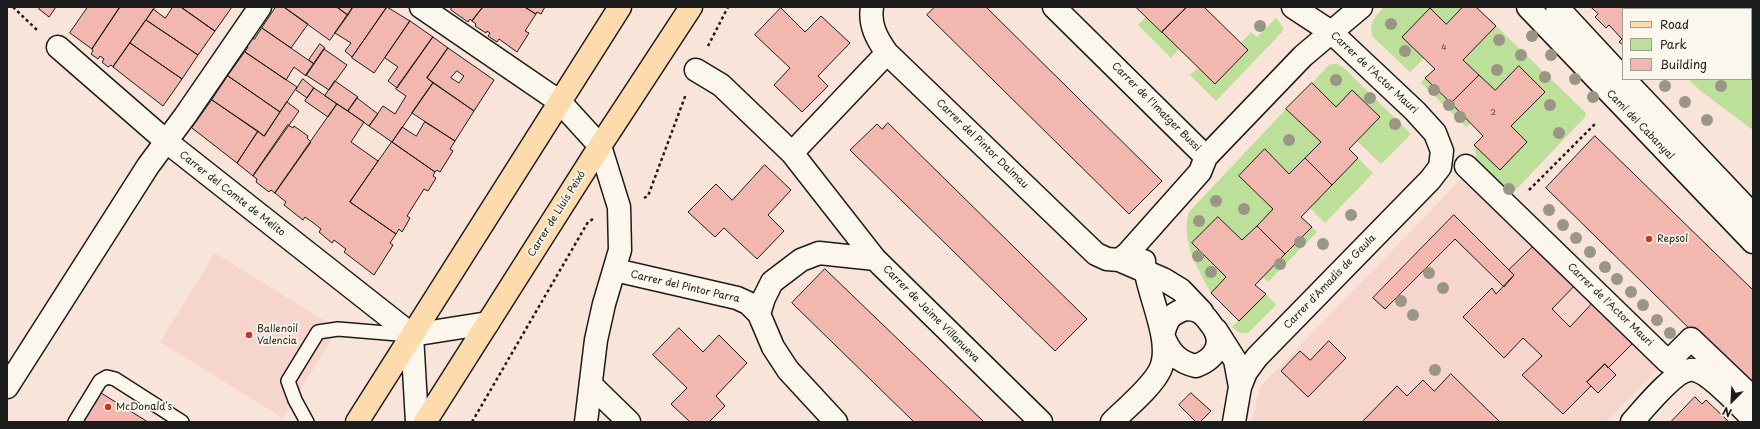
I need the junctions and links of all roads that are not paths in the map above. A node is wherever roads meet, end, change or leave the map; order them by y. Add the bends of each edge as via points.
1 (260, 7) edge
2 (421, 7) edge
3 (620, 7) edge
4 (691, 7) edge
5 (872, 7) edge
6 (1054, 7) edge
7 (1293, 7) edge
8 (1361, 7) edge
9 (1528, 7) edge
10 (1557, 7) edge
11 (1331, 32) junction
12 (58, 47) road end
13 (887, 53) junction
14 (696, 70) road end
15 (1622, 77) edge
16 (1625, 80) edge
17 (560, 102) junction
18 (166, 142) junction
19 (600, 146) junction
20 (1442, 151) joint
21 (792, 153) junction
22 (1206, 157) junction
23 (1466, 166) dead end
24 (1753, 215) edge
25 (1155, 222) junction
26 (1753, 242) edge
27 (875, 259) junction
28 (1119, 260) junction
29 (615, 270) junction
30 (1146, 271) junction
31 (1202, 312) junction
32 (760, 314) junction
33 (488, 323) junction
34 (1216, 330) junction
35 (412, 335) junction
36 (1163, 335) junction
37 (1257, 357) junction
38 (1236, 365) junction
39 (1196, 366) junction
40 (591, 385) junction
41 (7, 387) edge
42 (1240, 387) junction
43 (1753, 398) edge
44 (1753, 419) edge
45 (75, 422) edge
46 (182, 422) edge
47 (307, 422) edge
48 (356, 422) edge
49 (417, 422) edge
50 (425, 422) edge
51 (586, 422) edge
52 (629, 422) edge
53 (836, 422) edge
54 (1041, 422) edge
55 (1112, 422) edge
56 (1234, 422) edge
57 (1632, 422) edge

1 - 18 street
2 - 17 street
3 - 17 main road
4 - 19 main road, Carrer de Lluís Peixó
5 - 13 street, Carrer del Pintor Dalmau via 873,28
6 - 22 street, Carrer de l'Imatger Bussi
7 - 11 street, Carrer de l'Actor Mauri
8 - 11 street, Carrer de l'Imatger Bussi
9 - 26 street, Camí del Cabanyal
10 - 15 street, Camí del Cabanyal
11 - 20 street, Carrer de l'Actor Mauri via 1415,111 1435,133
11 - 22 street, Carrer de l'Imatger Bussi via 1303,56
12 - 18 street, Carrer del Comte de Melito
13 - 21 street
13 - 28 street, Carrer del Pintor Dalmau via 1096,254 1107,259
14 - 21 street via 721,85
16 - 24 street, Camí del Cabanyal
17 - 19 street
17 - 35 main road
18 - 35 street, Carrer del Comte de Melito
18 - 41 street via 148,166
19 - 29 street via 619,207 620,250
19 - 33 main road, Carrer de Lluís Peixó
20 - 37 street, Carrer d'Amadís de Gaula via 1440,167 1430,180
21 - 27 street
22 - 25 street via 1200,172
23 - 43 street, Carrer de l'Actor Mauri via 1668,362 1691,338
25 - 28 street
25 - 30 street via 1144,251
27 - 32 street, Carrer de Jaime Villanueva via 820,253 801,260 772,282
27 - 54 street, Carrer de Jaime Villanueva
28 - 30 street, Carrer del Pintor Dalmau
29 - 32 street, Carrer del Pintor Parra via 737,298 748,303
29 - 40 street via 596,340
30 - 31 street, Carrer del Pintor Dalmau via 1181,290
30 - 36 street
31 - 34 street, Carrer del Pintor Dalmau
31 - 36 street via 1194,309 1176,312 1169,318
32 - 53 street, Carrer del Pintor Parra via 773,347 788,370
33 - 35 street
33 - 50 main road, Carrer de Lluís Peixó
34 - 38 street, Carrer del Pintor Dalmau
34 - 39 street via 1219,344 1215,353
35 - 47 lane via 338,329 318,332 288,381
35 - 48 main road
35 - 49 street
36 - 39 street via 1178,359
36 - 55 street via 1161,369
37 - 38 street
37 - 42 street, Carrer d'Amadís de Gaula via 1246,372
38 - 39 street
38 - 42 street, Carrer del Pintor Dalmau
40 - 51 street
40 - 52 street
42 - 56 street, Carrer d'Amadís de Gaula
44 - 57 street via 1714,381 1694,370 1685,371 1675,377
45 - 46 lane via 100,381 107,377 115,379

